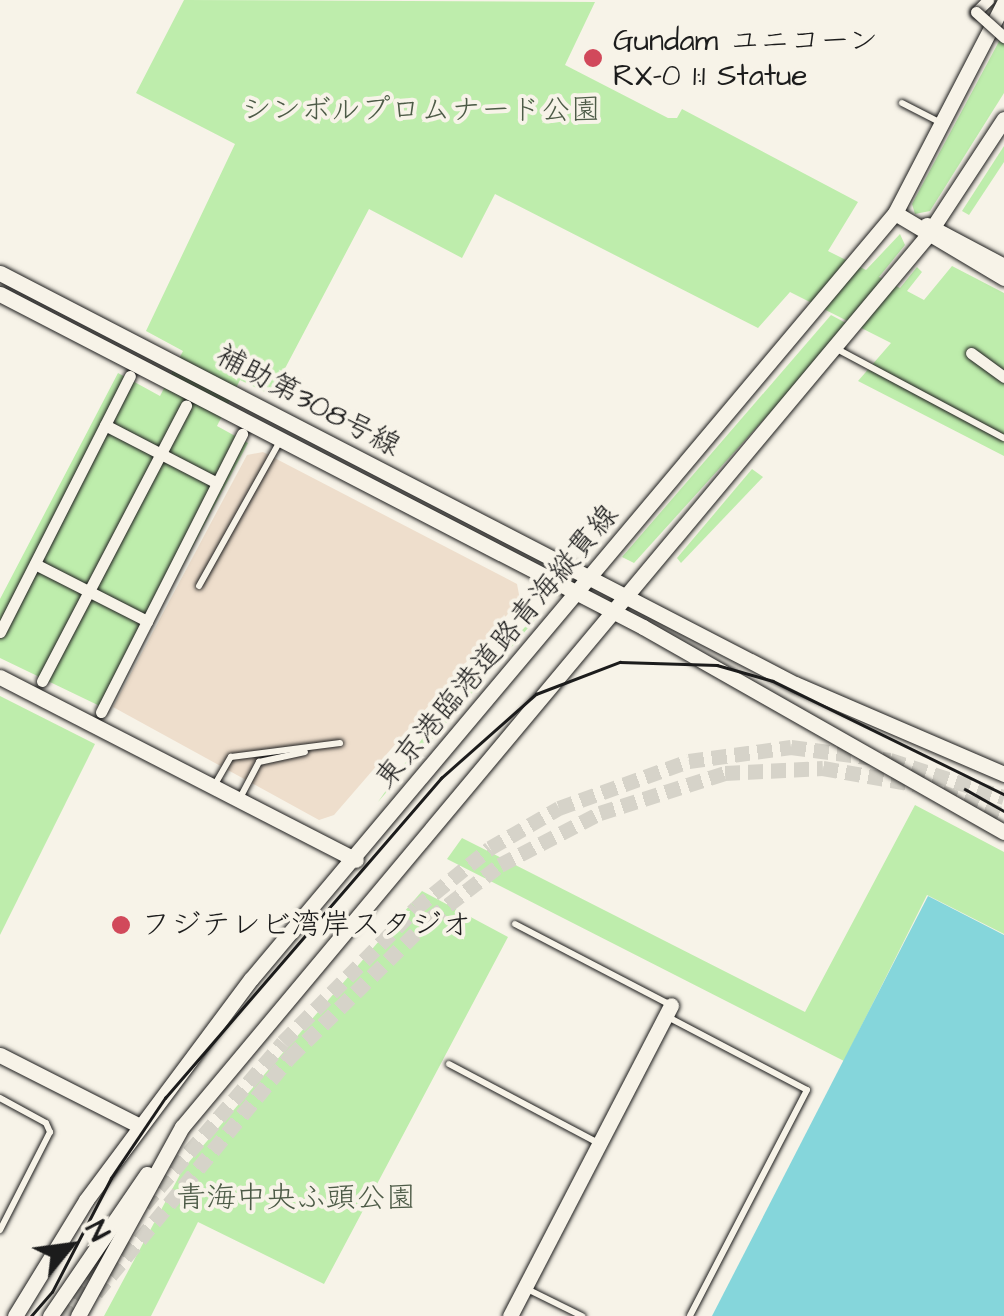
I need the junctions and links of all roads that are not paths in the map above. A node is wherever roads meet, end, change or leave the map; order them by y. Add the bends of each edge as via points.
1 (988, 0) edge
2 (1004, 3) edge
3 (1004, 37) edge
4 (902, 102) dead end
5 (1004, 119) edge
6 (943, 124) junction
7 (895, 213) junction
8 (930, 232) junction
9 (1004, 266) edge
10 (0, 273) edge
11 (1004, 278) edge
12 (0, 294) edge
13 (834, 347) junction
14 (1004, 364) edge
15 (130, 376) dead end
16 (1004, 377) edge
17 (186, 405) dead end
18 (105, 424) junction
19 (242, 434) dead end
20 (1004, 438) edge
21 (281, 440) junction
22 (161, 454) junction
23 (217, 483) junction
24 (35, 564) junction
25 (590, 580) junction
26 (198, 586) dead end
27 (89, 592) junction
28 (578, 594) junction
29 (626, 598) junction
30 (614, 612) junction
31 (147, 621) junction
32 (0, 632) edge
33 (0, 677) edge
34 (42, 682) dead end
35 (101, 712) dead end
36 (1004, 774) edge
37 (214, 786) junction
38 (240, 799) junction
39 (1004, 832) edge
40 (356, 860) junction
41 (515, 924) dead end
42 (668, 1011) junction
43 (0, 1055) edge
44 (450, 1064) dead end
45 (0, 1098) edge
46 (138, 1126) junction
47 (182, 1127) junction
48 (599, 1144) junction
49 (0, 1230) edge
50 (524, 1288) junction
51 (15, 1316) edge
52 (50, 1316) edge
53 (78, 1316) edge
54 (510, 1316) edge
55 (582, 1316) edge
56 (690, 1316) edge

1 - 3 street, bridge via 976,12 978,19
2 - 6 street, 東京港臨港道路青海縦貫線
4 - 6 lane
5 - 8 street
6 - 7 street, 東京港臨港道路青海縦貫線
7 - 8 street
7 - 25 street, 東京港臨港道路青海縦貫線
8 - 9 street
8 - 11 street
8 - 13 street
10 - 25 street, 補助第308号線
12 - 21 street, 補助第308号線
13 - 20 lane
13 - 29 street
14 - 16 street via 972,353
15 - 18 street
17 - 22 street
18 - 22 street
18 - 24 street
19 - 23 street
21 - 26 lane
21 - 28 street, 補助第308号線
22 - 23 street
22 - 27 street
23 - 31 street
24 - 27 street
24 - 32 street
25 - 28 street, 東京港臨港道路青海縦貫線
25 - 29 street, 補助第308号線
27 - 31 street
27 - 34 street
28 - 30 street, 補助第308号線
28 - 40 street, 東京港臨港道路青海縦貫線
29 - 30 street
29 - 36 street, 補助第308号線 via 795,684
30 - 39 street, 補助第308号線
30 - 47 street
31 - 35 street
33 - 37 street
37 - 38 street
37 - 38 lane via 231,757 340,744 259,762
38 - 40 street
40 - 46 street, 東京港臨港道路青海縦貫線
41 - 42 lane
42 - 48 street
42 - 56 lane via 807,1090
43 - 46 street
44 - 48 lane
45 - 49 lane via 46,1123 50,1132
46 - 51 street, 東京港臨港道路青海縦貫線
47 - 52 street
47 - 53 street
48 - 50 street
50 - 54 street
50 - 55 lane

